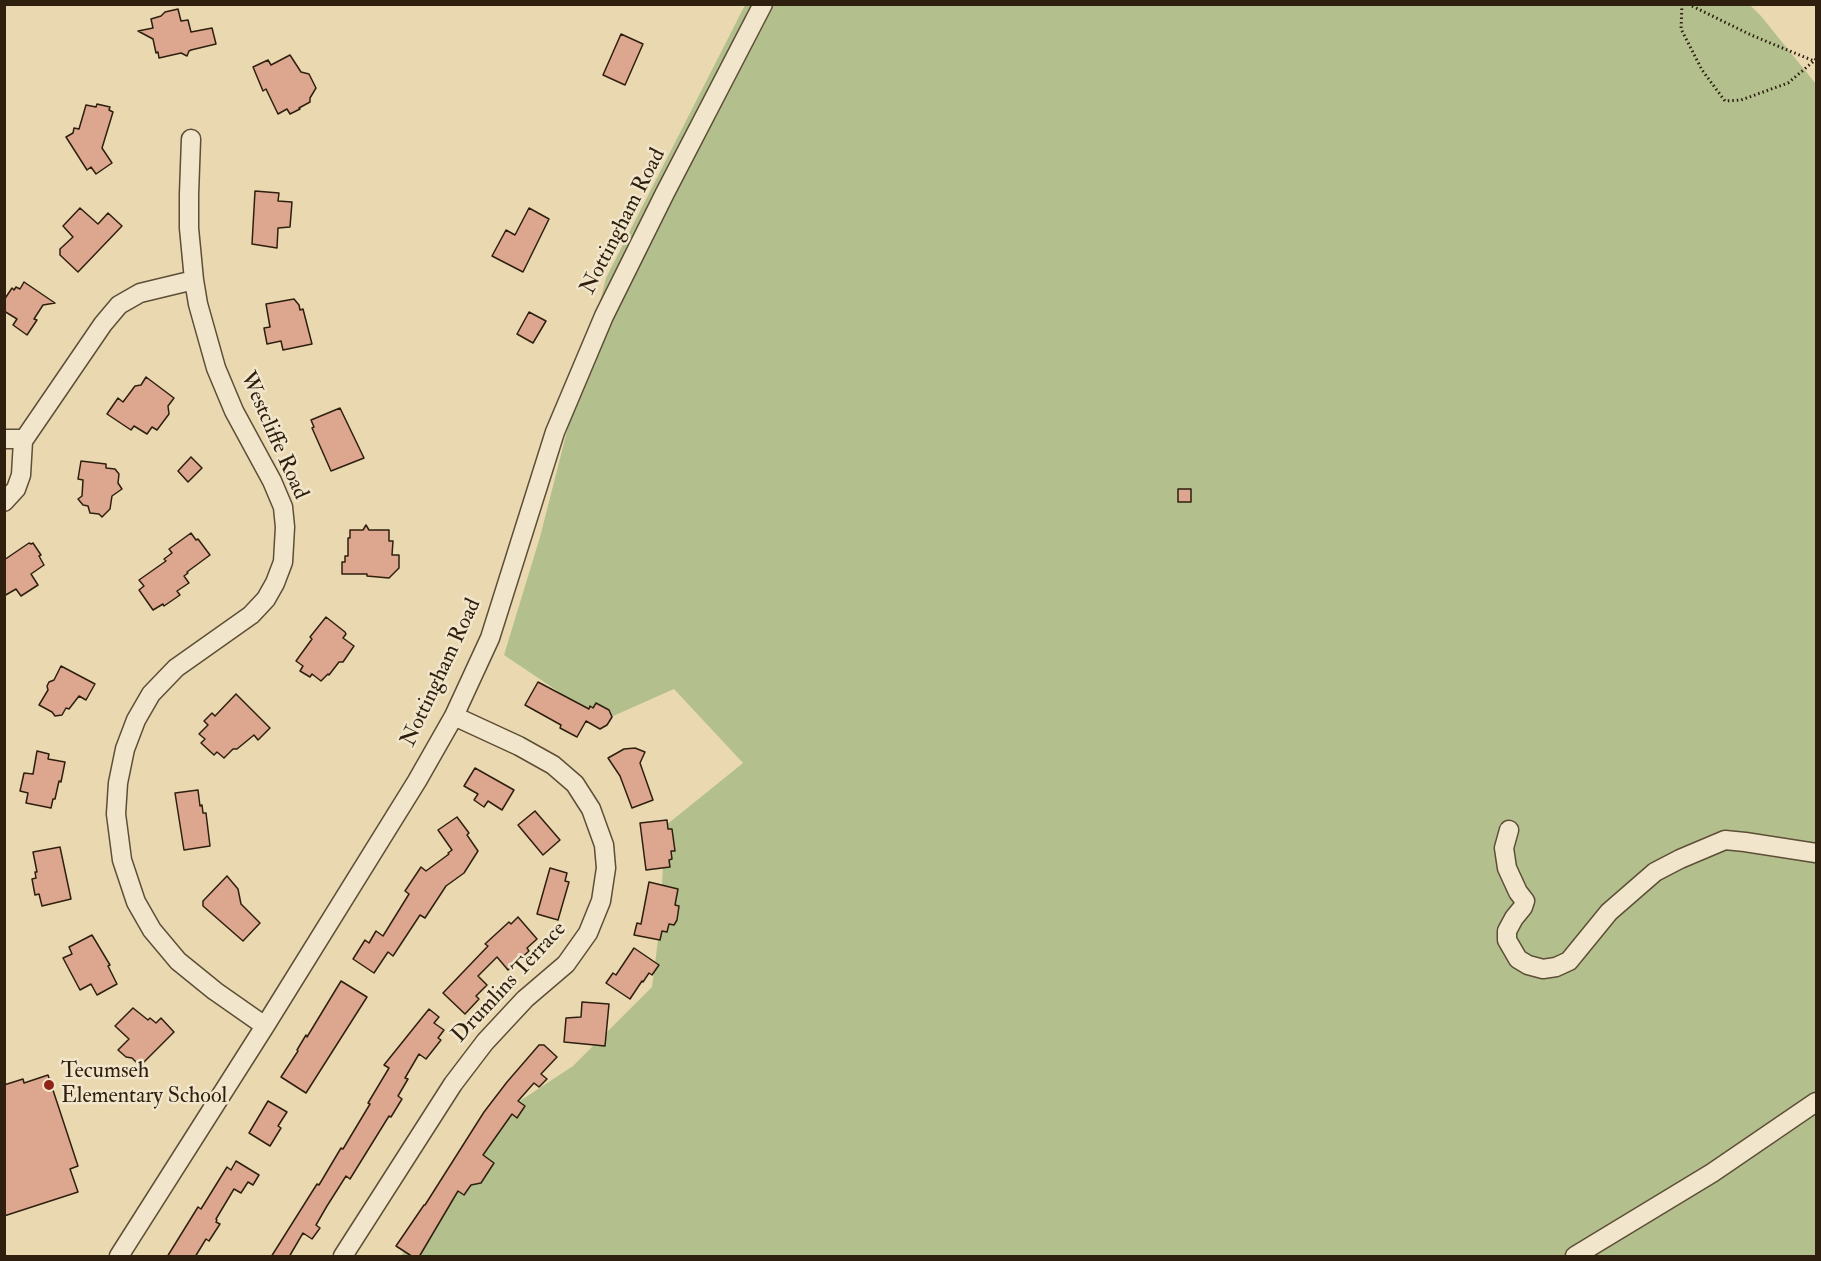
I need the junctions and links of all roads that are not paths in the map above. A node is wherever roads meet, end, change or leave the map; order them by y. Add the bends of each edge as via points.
1 (763, 4) edge
2 (191, 139) dead end
3 (194, 280) junction
4 (4, 439) edge
5 (23, 441) junction
6 (4, 502) edge
7 (454, 716) junction
8 (1509, 830) dead end
9 (1816, 853) edge
10 (265, 1026) junction
11 (1816, 1101) edge
12 (119, 1257) edge
13 (343, 1257) edge
14 (1575, 1257) edge

1 - 7 street, Nottingham Road via 604,316 555,432 490,638
2 - 3 street, Westcliffe Road via 189,194
3 - 5 street via 140,293 119,305
3 - 10 street, Westcliffe Road via 216,368 283,507 283,562 266,599 251,615 176,668 151,694 125,749 116,814 122,860 135,902 152,930 178,961
4 - 5 street
5 - 6 street via 21,476
7 - 10 street, Nottingham Road
7 - 13 street, Drumlins Terrace via 553,765 575,784 591,809 604,845 606,868 601,901 588,933 566,964 525,999 453,1084
8 - 9 street via 1504,848 1507,868 1525,901 1507,931 1507,940 1518,959 1543,969 1569,961 1609,912 1655,872 1680,858 1725,840
10 - 12 street, Nottingham Road
11 - 14 street via 1712,1173

